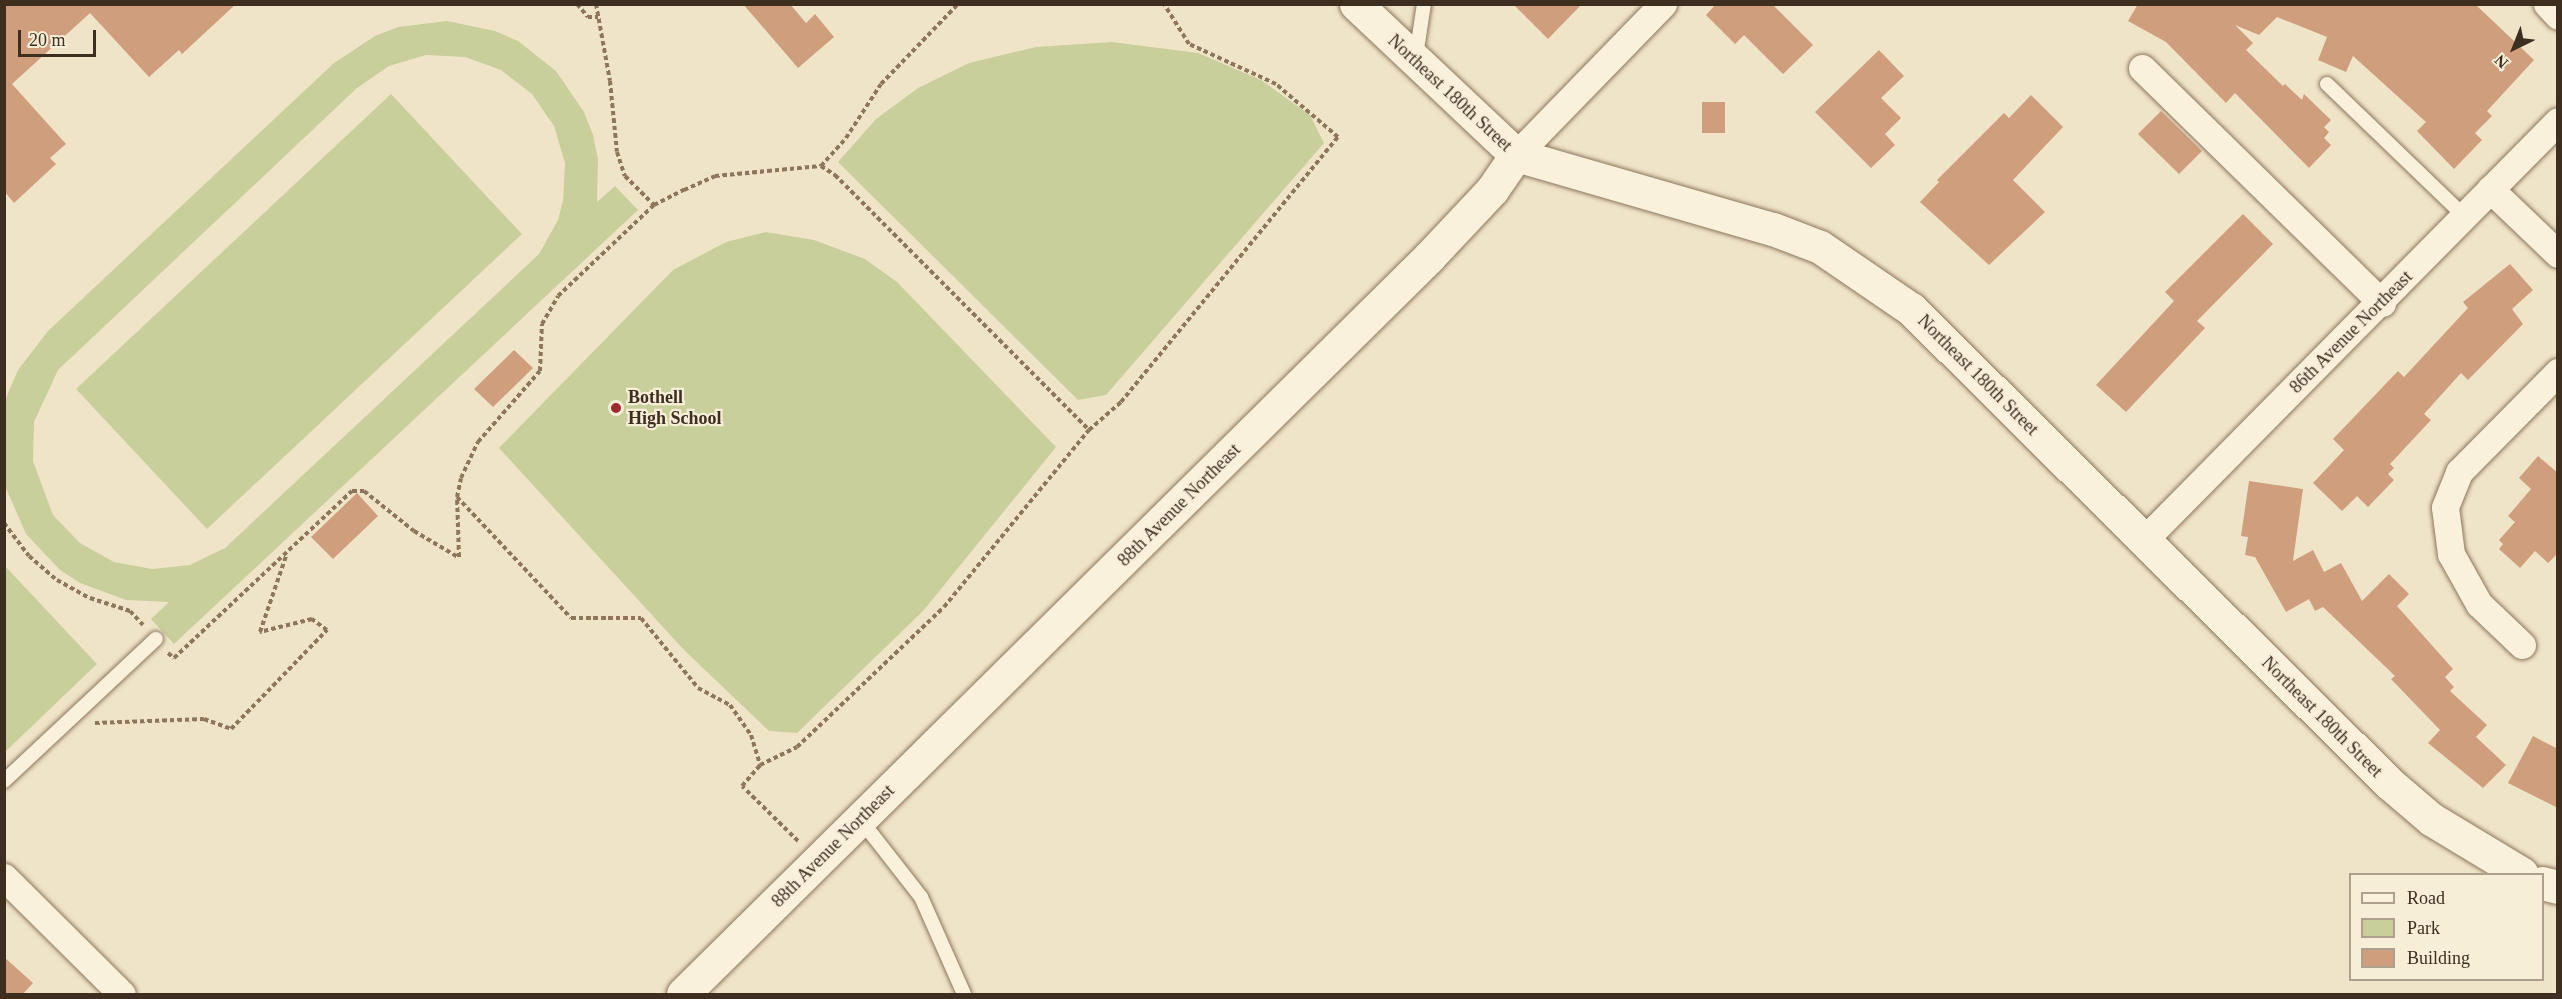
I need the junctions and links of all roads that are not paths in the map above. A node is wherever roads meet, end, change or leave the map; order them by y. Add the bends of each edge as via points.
1 (1356, 4) edge
2 (1424, 4) edge
3 (1663, 4) edge
4 (2547, 4) edge
5 (2558, 16) edge
6 (1415, 62) junction
7 (2142, 68) dead end
8 (2327, 84) dead end
9 (2558, 121) edge
10 (1516, 155) junction
11 (2490, 189) junction
12 (2464, 216) junction
13 (2558, 254) edge
14 (2382, 303) junction
15 (2558, 372) edge
16 (2143, 541) junction
17 (156, 639) road end
18 (2522, 645) dead end
19 (4, 782) edge
20 (860, 819) junction
21 (2520, 873) edge
22 (4, 877) edge
23 (122, 994) edge
24 (683, 994) edge
25 (964, 994) edge

1 - 6 street, Northeast 180th Street
2 - 6 lane
3 - 10 street, 88th Avenue Northeast
4 - 5 street
6 - 10 street, Northeast 180th Street
7 - 14 street
8 - 12 lane
9 - 11 street, 86th Avenue Northeast
10 - 16 street, Northeast 180th Street via 1773,229 1830,253 1911,309
10 - 20 street, 88th Avenue Northeast via 1492,190 1429,258
11 - 12 street, 86th Avenue Northeast
11 - 13 street
12 - 14 street, 86th Avenue Northeast
14 - 16 street, 86th Avenue Northeast
15 - 18 street via 2459,472 2445,507 2451,554 2479,604
16 - 21 street, Northeast 180th Street via 2389,783 2431,819
17 - 19 lane
20 - 24 street, 88th Avenue Northeast
20 - 25 lane via 921,897
22 - 23 street

